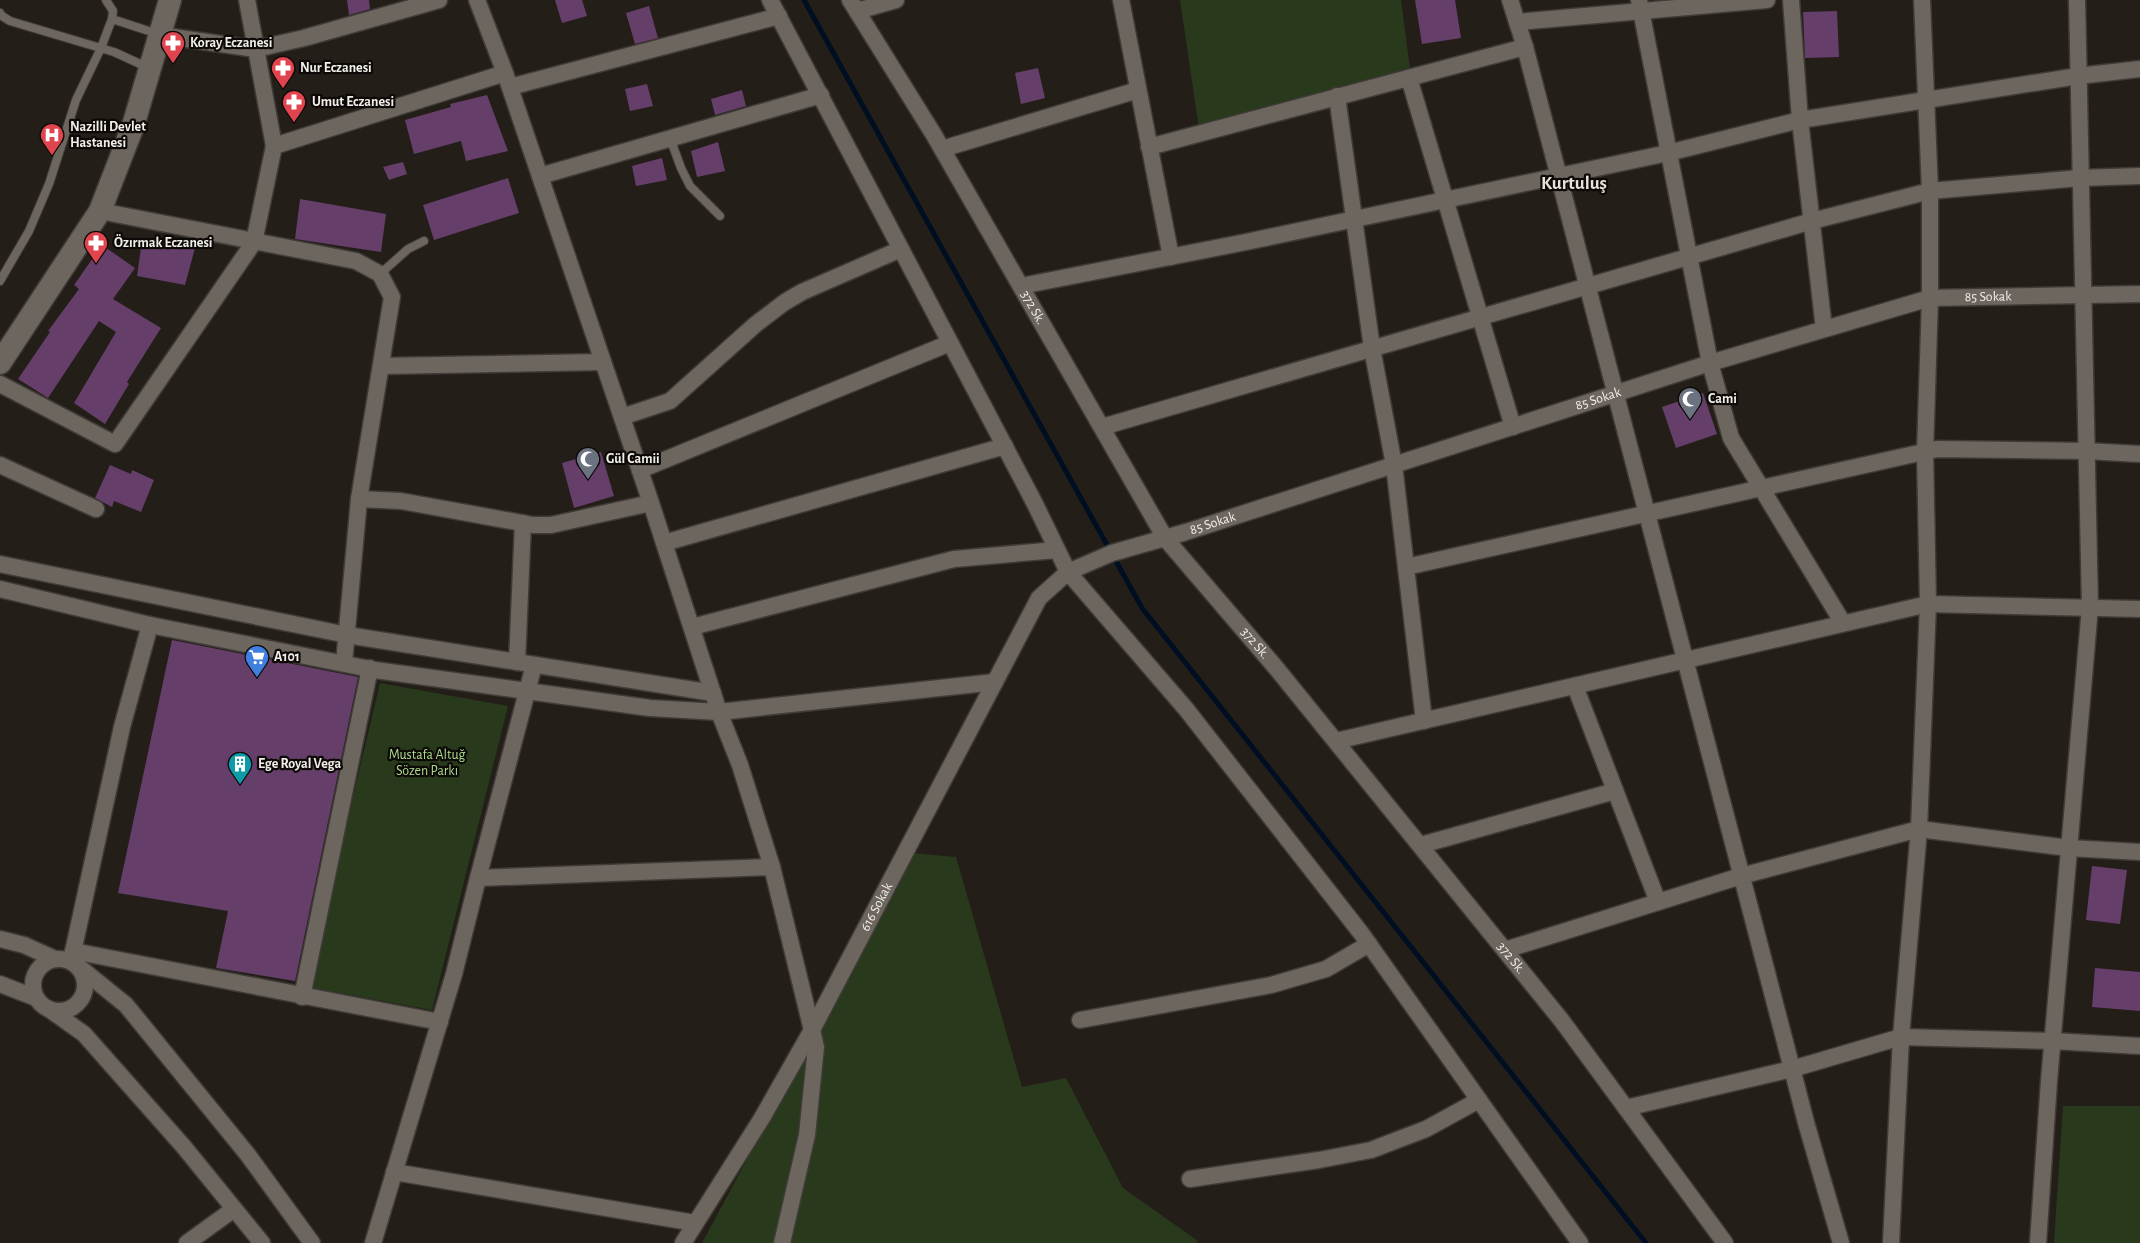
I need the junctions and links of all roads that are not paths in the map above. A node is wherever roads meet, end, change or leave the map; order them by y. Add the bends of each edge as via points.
1 (106, 0) edge
2 (170, 0) edge
3 (247, 0) edge
4 (439, 0) edge
5 (478, 0) edge
6 (770, 0) edge
7 (896, 0) edge
8 (1120, 0) edge
9 (1510, 0) edge
10 (1767, 0) edge
11 (1792, 0) edge
12 (1922, 0) edge
13 (2076, 0) edge
14 (853, 5) edge
15 (1640, 6) edge
16 (0, 13) edge
17 (779, 16) junction
18 (112, 19) junction
19 (1517, 22) junction
20 (160, 35) junction
21 (1525, 47) junction
22 (101, 48) junction
23 (256, 49) junction
24 (150, 68) junction
25 (2140, 70) edge
26 (2078, 76) junction
27 (1408, 78) junction
28 (508, 80) junction
29 (1138, 90) junction
30 (820, 95) junction
31 (1337, 96) junction
32 (1925, 100) junction
33 (1800, 120) junction
34 (670, 138) junction
35 (274, 146) junction
36 (1150, 147) junction
37 (942, 149) junction
38 (1668, 153) junction
39 (540, 176) junction
40 (1558, 176) junction
41 (2140, 176) edge
42 (2080, 178) junction
43 (1930, 191) junction
44 (1445, 200) junction
45 (100, 211) junction
46 (720, 216) dead end
47 (1354, 219) junction
48 (1812, 221) junction
49 (424, 241) dead end
50 (254, 242) junction
51 (901, 249) junction
52 (1171, 257) junction
53 (1689, 258) junction
54 (380, 274) junction
55 (0, 281) edge
56 (1021, 286) junction
57 (1586, 286) junction
58 (2140, 294) edge
59 (2083, 295) junction
60 (1930, 298) junction
61 (1480, 317) junction
62 (1824, 329) junction
63 (950, 343) junction
64 (1372, 348) junction
65 (603, 362) junction
66 (0, 363) edge
67 (1710, 363) junction
68 (381, 366) junction
69 (0, 384) edge
70 (1614, 395) junction
71 (622, 417) junction
72 (1102, 427) junction
73 (1513, 428) junction
74 (1005, 446) junction
75 (2086, 451) junction
76 (1925, 452) junction
77 (2140, 454) edge
78 (0, 465) edge
79 (1394, 465) junction
80 (640, 470) junction
81 (1762, 489) junction
82 (359, 499) junction
83 (651, 503) junction
84 (96, 509) dead end
85 (1646, 513) junction
86 (528, 524) junction
87 (1165, 538) junction
88 (664, 543) junction
89 (1057, 550) junction
90 (0, 564) edge
91 (1406, 567) junction
92 (1068, 572) junction
93 (0, 589) edge
94 (1928, 604) junction
95 (2090, 607) junction
96 (2140, 609) edge
97 (1843, 623) junction
98 (150, 625) junction
99 (692, 627) junction
100 (347, 635) junction
101 (1684, 660) junction
102 (517, 662) junction
103 (344, 664) junction
104 (534, 665) junction
105 (370, 668) junction
106 (995, 682) junction
107 (1575, 686) junction
108 (529, 691) junction
109 (713, 693) junction
110 (719, 712) junction
111 (1424, 721) junction
112 (1336, 741) junction
113 (1615, 790) junction
114 (1919, 829) junction
115 (1421, 845) junction
116 (2069, 848) junction
117 (2140, 852) edge
118 (772, 867) junction
119 (1741, 876) junction
120 (478, 878) junction
121 (1658, 902) junction
122 (0, 939) edge
123 (1369, 944) junction
124 (1505, 950) junction
125 (55, 959) junction
126 (74, 960) junction
127 (0, 984) edge
128 (302, 996) junction
129 (36, 998) junction
130 (49, 1009) junction
131 (1080, 1020) dead end
132 (440, 1022) junction
133 (812, 1030) junction
134 (1901, 1038) junction
135 (2052, 1041) junction
136 (2140, 1046) edge
137 (1792, 1070) junction
138 (1479, 1100) junction
139 (1626, 1108) junction
140 (394, 1172) junction
141 (1190, 1180) dead end
142 (234, 1208) junction
143 (695, 1223) junction
144 (187, 1243) edge
145 (262, 1243) edge
146 (312, 1243) edge
147 (373, 1243) edge
148 (683, 1243) edge
149 (782, 1243) edge
150 (1580, 1243) edge
151 (1725, 1243) edge
152 (1842, 1243) edge
153 (1891, 1243) edge
154 (2038, 1243) edge

1 - 18 lane via 113,11
2 - 20 street
3 - 23 street
4 - 23 street
5 - 28 street
6 - 17 street
7 - 14 street
8 - 29 street
9 - 19 street
10 - 15 street
11 - 33 street
12 - 32 street
13 - 26 street
14 - 37 street, 372 Sk.
15 - 19 street
15 - 38 street
16 - 22 lane via 10,21
17 - 28 street
17 - 30 street
18 - 20 lane
18 - 22 lane
19 - 21 street
20 - 23 street
20 - 24 street
21 - 27 street
21 - 40 street
22 - 24 lane
22 - 55 lane via 76,100 49,184 29,231
23 - 35 street
24 - 45 street via 133,126
25 - 26 street
26 - 32 street
26 - 42 street
27 - 31 street
27 - 44 street
28 - 35 street
28 - 39 street
29 - 36 street
29 - 37 street
30 - 34 street
30 - 51 street
31 - 36 street
31 - 47 street
32 - 33 street
32 - 43 street
33 - 38 street
33 - 48 street
34 - 39 street
34 - 46 lane via 690,186
35 - 50 street
36 - 52 street
37 - 56 street, 372 Sk.
38 - 40 street
38 - 53 street
39 - 65 street
40 - 44 street
40 - 57 street
41 - 42 street
42 - 43 street
42 - 59 street
43 - 48 street
43 - 60 street
44 - 47 street
44 - 61 street
45 - 50 street
45 - 66 street
47 - 52 street
47 - 64 street
48 - 53 street
48 - 62 street
49 - 54 lane via 408,249
50 - 54 street via 356,262
50 - 69 street via 115,444
51 - 63 street
51 - 71 street via 785,302 670,401
52 - 56 street
53 - 57 street
53 - 67 street
54 - 68 street via 392,297
56 - 72 street, 372 Sk.
57 - 61 street
57 - 70 street
58 - 59 street, 85 Sokak
59 - 60 street, 85 Sokak
59 - 75 street
60 - 62 street, 85 Sokak
60 - 76 street
61 - 64 street
61 - 73 street
62 - 67 street, 85 Sokak
63 - 74 street
63 - 80 street
64 - 72 street
64 - 79 street
65 - 68 street
65 - 71 street
67 - 70 street, 85 Sokak
67 - 81 street via 1731,438
68 - 82 street
70 - 73 street, 85 Sokak
70 - 85 street
71 - 80 street
72 - 87 street, 372 Sk.
73 - 79 street, 85 Sokak
74 - 88 street
74 - 89 street
75 - 76 street via 1937,449
75 - 77 street
75 - 95 street
76 - 81 street
76 - 94 street
78 - 84 street
79 - 87 street, 85 Sokak
79 - 91 street
80 - 83 street
81 - 85 street
81 - 97 street
82 - 86 street via 401,501
82 - 100 street
83 - 86 street via 550,525
83 - 88 street
85 - 91 street
85 - 101 street
86 - 102 street
87 - 92 street, 85 Sokak via 1112,553
87 - 112 street, 372 Sk.
88 - 99 street
89 - 92 street
89 - 99 street via 954,559
90 - 100 street
91 - 111 street
92 - 106 street, 616 Sokak via 1039,598
92 - 123 street via 1186,709
93 - 98 street
94 - 95 street
94 - 97 street
94 - 114 street
95 - 96 street
95 - 116 street
97 - 101 street
98 - 103 street
98 - 126 street via 122,727
99 - 109 street
100 - 102 street
100 - 103 street
101 - 107 street
101 - 119 street
102 - 104 street
103 - 105 street
104 - 108 street
104 - 109 street
105 - 108 street
105 - 128 street
106 - 110 street
106 - 133 street, 616 Sokak
107 - 111 street
107 - 113 street
108 - 110 street via 650,708
108 - 120 street
109 - 110 street
110 - 118 street via 740,765
111 - 112 street
112 - 115 street, 372 Sk.
113 - 115 street
113 - 121 street
114 - 116 street
114 - 119 street
114 - 134 street
115 - 124 street, 372 Sk.
116 - 117 street
116 - 135 street
118 - 120 street
118 - 133 street
119 - 121 street
119 - 137 street
120 - 132 street
121 - 124 street
122 - 125 street via 24,945
123 - 131 street via 1326,969 1271,985
123 - 138 street
124 - 139 street, 372 Sk.
125 - 126 street
125 - 129 street via 35,974 33,990
126 - 128 street
126 - 130 street via 85,983 81,1000 67,1010
126 - 146 street via 126,1005 248,1155
127 - 129 street
128 - 132 street
129 - 130 street
130 - 142 street via 84,1034
132 - 140 street
133 - 143 street, 616 Sokak via 762,1118
133 - 149 street via 816,1047 807,1135
134 - 135 street
134 - 137 street
134 - 153 street
135 - 136 street
135 - 154 street
137 - 139 street
137 - 152 street
138 - 141 street via 1426,1130 1371,1150
138 - 150 street
139 - 151 street, 372 Sk.
140 - 143 street
140 - 147 street
142 - 144 street
142 - 145 street
143 - 148 street, 616 Sokak

